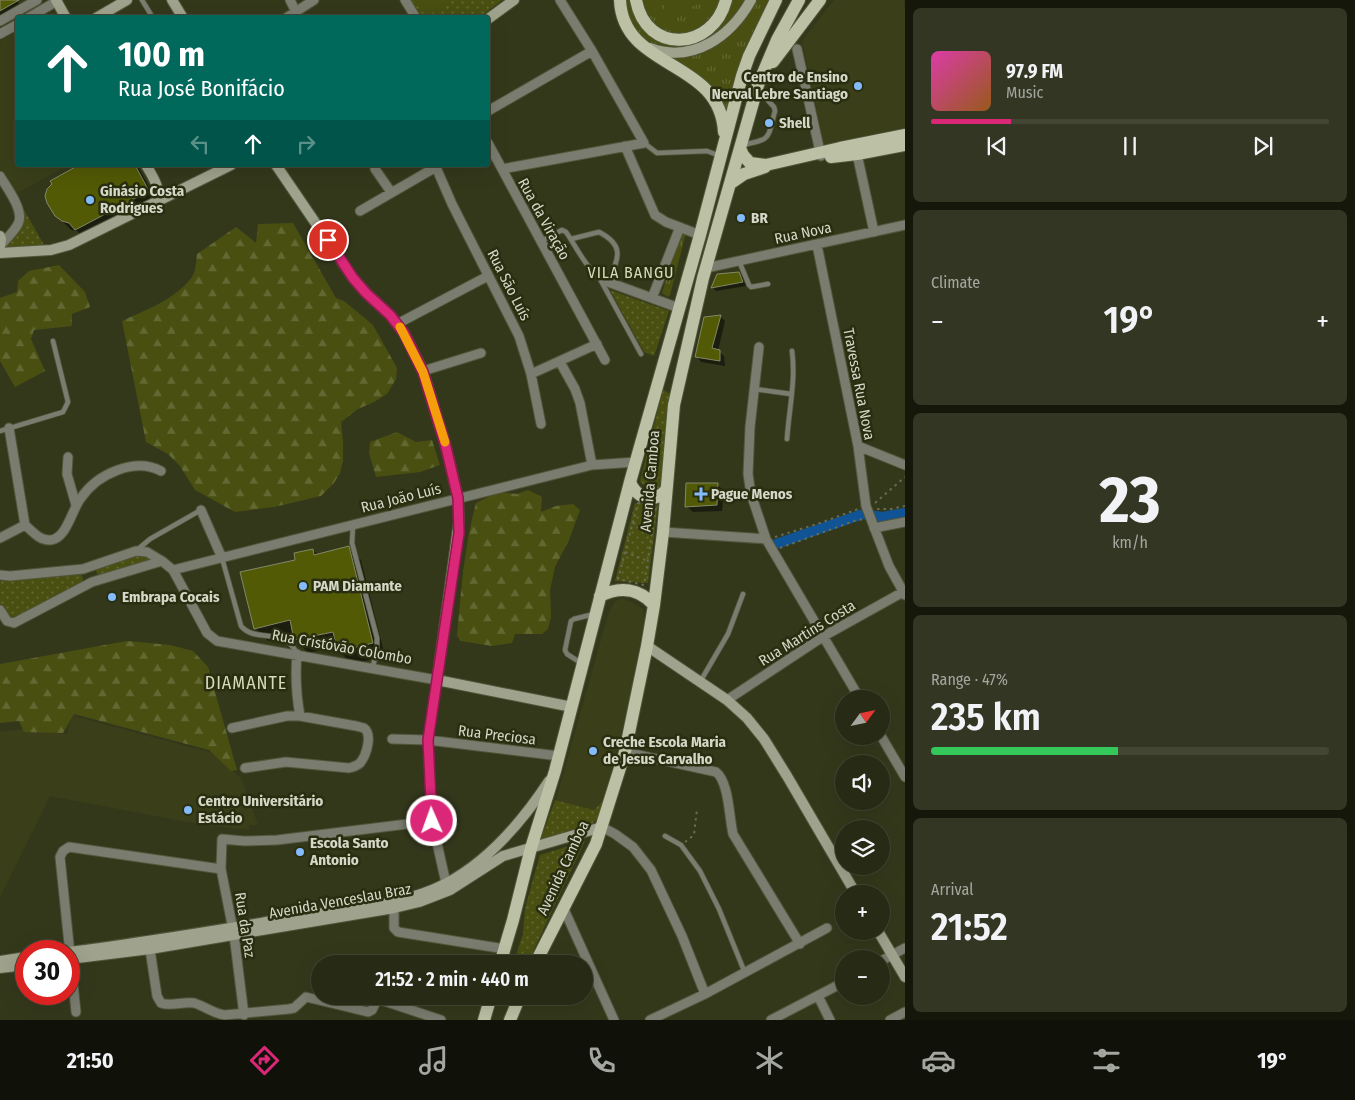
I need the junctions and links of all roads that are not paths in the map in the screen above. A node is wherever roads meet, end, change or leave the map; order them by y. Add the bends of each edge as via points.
1 (127, 0) edge
2 (142, 0) edge
3 (172, 0) edge
4 (290, 0) edge
5 (314, 0) edge
6 (405, 0) edge
7 (514, 0) edge
8 (560, 0) edge
9 (620, 0) edge
10 (636, 0) edge
11 (726, 0) edge
12 (751, 0) edge
13 (776, 0) edge
14 (799, 0) edge
15 (820, 0) edge
16 (32, 1) edge
17 (56, 1) edge
18 (298, 14) edge
19 (34, 15) edge
20 (64, 15) edge
21 (101, 15) edge
22 (152, 15) edge
23 (181, 15) edge
24 (414, 15) edge
25 (490, 17) edge
26 (0, 21) edge
27 (15, 26) edge
28 (0, 34) edge
29 (637, 40) junction
30 (797, 49) dead end
31 (592, 51) junction
32 (757, 86) junction
33 (490, 110) edge
34 (905, 136) edge
35 (724, 141) junction
36 (644, 143) junction
37 (905, 145) edge
38 (625, 146) junction
39 (741, 147) junction
40 (490, 148) edge
41 (857, 154) junction
42 (821, 155) junction
43 (720, 156) junction
44 (774, 164) junction
45 (147, 167) edge
46 (227, 167) edge
47 (277, 167) edge
48 (433, 167) edge
49 (435, 167) edge
50 (375, 169) dead end
51 (502, 169) junction
52 (0, 176) edge
53 (731, 182) junction
54 (391, 192) junction
55 (157, 202) junction
56 (360, 211) dead end
57 (905, 225) edge
58 (680, 227) junction
59 (874, 232) junction
60 (700, 235) junction
61 (0, 236) edge
62 (571, 239) junction
63 (541, 241) junction
64 (817, 245) junction
65 (0, 246) edge
66 (0, 254) edge
67 (739, 261) junction
68 (706, 268) junction
69 (488, 276) junction
70 (604, 281) junction
71 (768, 284) dead end
72 (652, 298) junction
73 (679, 308) junction
74 (398, 324) junction
75 (54, 341) dead end
76 (597, 344) junction
77 (759, 347) dead end
78 (792, 351) dead end
79 (481, 353) dead end
80 (641, 354) dead end
81 (605, 360) dead end
82 (560, 362) junction
83 (423, 372) junction
84 (531, 374) junction
85 (754, 389) junction
86 (791, 394) junction
87 (541, 424) dead end
88 (4, 429) edge
89 (787, 438) dead end
90 (858, 446) junction
91 (68, 457) dead end
92 (636, 462) junction
93 (592, 465) junction
94 (905, 465) edge
95 (162, 471) dead end
96 (630, 482) junction
97 (665, 491) junction
98 (458, 498) junction
99 (76, 506) junction
100 (201, 510) joint
101 (905, 522) edge
102 (25, 525) junction
103 (353, 525) junction
104 (874, 528) junction
105 (658, 530) junction
106 (0, 538) edge
107 (766, 540) junction
108 (136, 551) junction
109 (222, 558) junction
110 (162, 561) junction
111 (89, 568) junction
112 (173, 570) junction
113 (0, 575) edge
114 (92, 582) junction
115 (744, 594) dead end
116 (904, 594) edge
117 (600, 596) junction
118 (654, 605) junction
119 (0, 610) edge
120 (595, 614) junction
121 (824, 636) junction
122 (647, 646) junction
123 (298, 654) junction
124 (583, 664) junction
125 (372, 668) junction
126 (437, 680) junction
127 (700, 682) junction
128 (855, 690) edge
129 (727, 700) junction
130 (572, 707) junction
131 (300, 716) junction
132 (232, 728) dead end
133 (392, 739) dead end
134 (428, 740) junction
135 (886, 745) edge
136 (625, 752) junction
137 (559, 756) junction
138 (245, 768) dead end
139 (555, 771) junction
140 (905, 777) edge
141 (432, 821) junction
142 (602, 826) junction
143 (665, 836) dead end
144 (531, 848) junction
145 (221, 869) junction
146 (851, 885) edge
147 (448, 886) junction
148 (563, 907) junction
149 (394, 908) junction
150 (513, 920) junction
151 (827, 928) dead end
152 (233, 932) junction
153 (68, 940) edge
154 (883, 940) edge
155 (800, 944) junction
156 (149, 945) junction
157 (905, 948) edge
158 (505, 949) junction
159 (80, 954) edge
160 (503, 955) edge
161 (509, 955) edge
162 (540, 955) edge
163 (892, 956) junction
164 (15, 959) edge
165 (0, 961) edge
166 (15, 966) edge
167 (0, 968) edge
168 (745, 973) junction
169 (905, 977) edge
170 (835, 987) edge
171 (705, 994) junction
172 (818, 996) junction
173 (75, 1005) edge
174 (488, 1005) edge
175 (516, 1005) edge
176 (76, 1012) dead end
177 (905, 1012) edge
178 (244, 1014) junction
179 (441, 1020) edge
180 (484, 1020) edge
181 (510, 1020) edge
182 (614, 1020) edge
183 (650, 1020) edge
184 (771, 1020) edge
185 (830, 1020) edge
186 (890, 1020) edge

1 - 21 main road
2 - 22 lane
3 - 23 main road
4 - 18 street
5 - 18 street
6 - 24 street
7 - 25 main road
8 - 31 street
9 - 29 main road via 624,20
10 - 11 main road via 650,29 663,37 680,40 699,36 712,27
12 - 29 main road via 727,32 700,48 666,52
13 - 35 main road, Avenida Camboa via 749,56
14 - 32 main road, Avenida Camboa via 776,40
15 - 32 main road
16 - 26 street
17 - 19 street
17 - 20 main road
27 - 28 street
29 - 35 main road via 655,56 710,92 722,118
30 - 42 street
31 - 33 street
31 - 36 street
32 - 39 main road, Avenida Camboa
32 - 39 lane via 775,112 767,137
34 - 42 main road
35 - 43 main road, Avenida Camboa
36 - 38 street
36 - 43 lane via 657,153 706,151
37 - 41 main road
38 - 51 street
38 - 58 street via 655,216
39 - 44 main road via 750,163
39 - 53 main road, Avenida Camboa
40 - 51 street, Rua da Viração
41 - 42 main road
41 - 59 street
42 - 44 main road
43 - 60 main road, Avenida Camboa
44 - 53 main road
45 - 55 main road via 159,191
46 - 55 main road
47 - 74 main road via 353,278
48 - 54 street
49 - 69 street, Rua São Luís
50 - 54 street
51 - 63 street, Rua da Viração
52 - 65 street via 20,216 17,226
53 - 68 main road, Avenida Camboa
54 - 56 street
55 - 66 main road via 69,245 51,250
57 - 59 street, Rua Nova
58 - 60 street
58 - 72 street
59 - 64 street, Rua Nova
60 - 73 main road, Avenida Camboa
61 - 65 main road
62 - 63 lane via 562,230
62 - 70 lane
62 - 70 lane via 599,232 611,238 616,246 616,264
63 - 76 street, Rua da Viração
64 - 67 street, Rua Nova
64 - 90 street, Travessa Rua Nova
67 - 68 street, Rua Nova
67 - 71 lane via 751,287
68 - 97 main road, Avenida Camboa via 674,405
69 - 74 street
69 - 84 street, Rua São Luís via 509,313
70 - 72 street
70 - 80 lane
72 - 73 street
73 - 92 main road, Avenida Camboa
74 - 83 main road
75 - 88 lane via 68,402 63,412
76 - 81 street, Rua da Viração
76 - 82 street
77 - 85 street
78 - 86 lane via 794,376
79 - 83 street
82 - 84 street
82 - 93 street via 580,403
83 - 98 main road
84 - 87 street, Rua São Luís
85 - 86 lane
85 - 107 street via 748,474
86 - 89 lane
88 - 102 street
90 - 94 street
90 - 104 street, Travessa Rua Nova via 868,511
91 - 99 street via 67,474
92 - 93 street, Rua João Luís
92 - 96 main road, Avenida Camboa
93 - 98 street, Rua João Luís
95 - 99 street via 140,465 113,472 88,489
96 - 97 main road via 637,495 644,498 655,498
96 - 117 main road, Avenida Camboa
97 - 105 main road, Avenida Camboa
98 - 103 street, Rua João Luís
98 - 126 main road via 459,533
99 - 102 street via 57,538 42,539
100 - 108 lane via 150,539
100 - 109 street
101 - 104 street
102 - 106 street
103 - 109 street, Rua João Luís
103 - 125 lane via 352,543 377,638
104 - 116 street, Travessa Rua Nova
105 - 107 street
105 - 118 main road, Avenida Camboa
107 - 121 street
108 - 110 street via 147,552
108 - 111 street
109 - 112 street, Rua João Luís
109 - 123 lane via 244,630 287,640
110 - 112 street
110 - 114 street
111 - 113 street
111 - 114 street
112 - 123 street, Rua Cristóvão Colombo via 212,638
114 - 119 street via 14,623 7,621
115 - 127 lane via 728,634
116 - 121 street, Rua Martins Costa
117 - 118 main road via 628,590 644,596
117 - 120 main road, Avenida Camboa
118 - 122 main road, Avenida Camboa
120 - 124 main road, Avenida Camboa
120 - 124 lane via 571,621 565,650
121 - 128 street
121 - 129 street, Rua Martins Costa
122 - 127 main road
122 - 136 main road, Avenida Camboa
123 - 125 street, Rua Cristóvão Colombo
123 - 131 street via 295,692
124 - 130 main road, Avenida Camboa
125 - 126 street, Rua Cristóvão Colombo
126 - 130 main road, Rua Cristóvão Colombo
126 - 134 street
127 - 129 main road
129 - 146 main road via 764,739
130 - 137 main road, Avenida Camboa
131 - 132 street
131 - 138 street via 363,728 368,739 361,762 349,768 286,762
133 - 134 street, Rua Preciosa
134 - 137 street, Rua Preciosa
134 - 141 street
135 - 140 street
136 - 142 main road, Avenida Camboa
136 - 155 street via 716,772 721,776 733,834
137 - 139 main road, Avenida Camboa
139 - 144 main road, Avenida Camboa
139 - 147 main road, Avenida Venceslau Braz via 512,831
141 - 145 street, Rua da Paz via 277,840 222,839
141 - 147 street
142 - 144 main road, Avenida Venceslau Braz
142 - 148 main road, Avenida Camboa
142 - 171 street via 633,847 651,870
143 - 168 lane via 681,844 708,884
144 - 147 main road, Avenida Venceslau Braz via 503,856
144 - 150 main road, Avenida Camboa
145 - 152 street, Rua da Paz
145 - 153 street via 69,847 60,857
147 - 149 main road, Avenida Venceslau Braz via 419,902
147 - 152 main road, Avenida Venceslau Braz via 391,902
148 - 162 main road, Avenida Camboa
148 - 182 street
149 - 152 main road, Avenida Venceslau Braz
149 - 158 street via 394,928 400,933
150 - 158 main road, Avenida Camboa
150 - 161 main road
151 - 155 street
152 - 156 main road, Avenida Venceslau Braz
152 - 178 street, Rua da Paz
154 - 163 main road
155 - 168 street
156 - 159 main road, Avenida Venceslau Braz
156 - 178 street via 161,1003 189,1002 219,1014
157 - 163 street
158 - 160 main road, Avenida Camboa
163 - 169 main road
164 - 165 main road
166 - 167 main road
168 - 171 street
170 - 172 street
171 - 183 street
172 - 184 street
172 - 185 street
173 - 176 street
174 - 180 main road
175 - 181 main road
177 - 186 street
178 - 179 street via 294,1008 304,998 310,997 368,1012 382,1000

